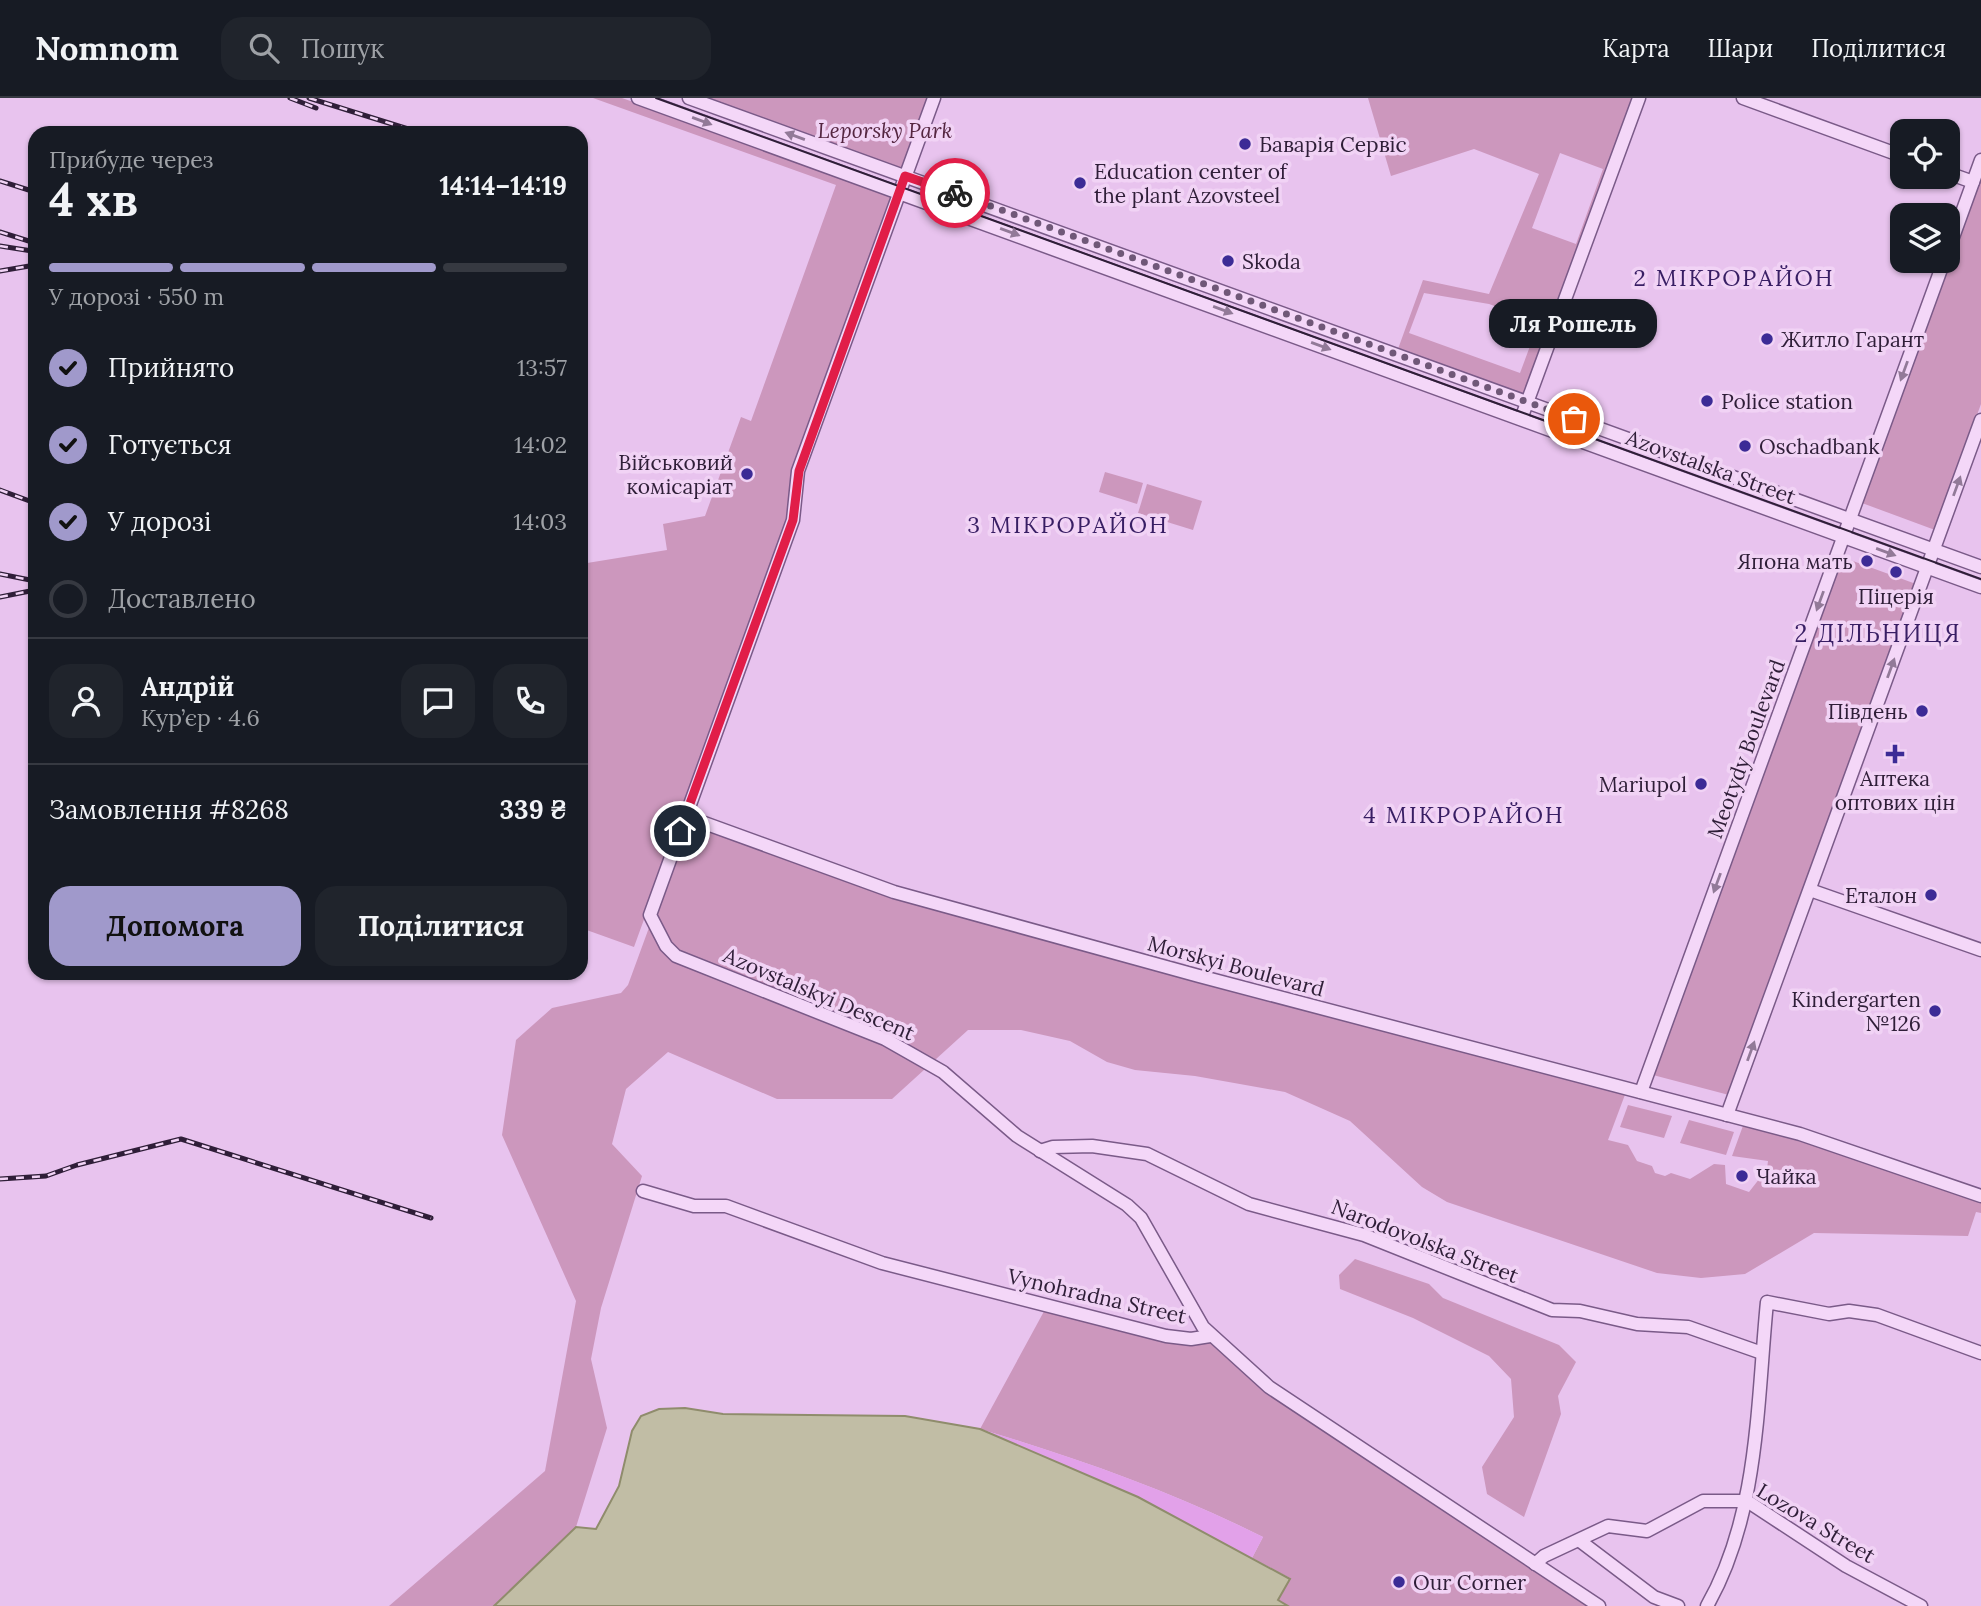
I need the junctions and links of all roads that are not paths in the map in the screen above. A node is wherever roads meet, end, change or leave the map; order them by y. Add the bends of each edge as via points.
1 (638, 98) edge
2 (689, 98) edge
3 (933, 98) edge
4 (1639, 98) edge
5 (1744, 98) edge
6 (1890, 152) edge
7 (1981, 160) edge
8 (905, 176) junction
9 (1960, 178) edge
10 (1973, 183) junction
11 (900, 192) junction
12 (1960, 218) edge
13 (1940, 273) edge
14 (1527, 402) junction
15 (1521, 419) junction
16 (1981, 420) edge
17 (1850, 519) junction
18 (1844, 537) junction
19 (1934, 550) junction
20 (1927, 567) junction
21 (1981, 567) edge
22 (1981, 587) edge
23 (685, 816) junction
24 (1810, 890) junction
25 (1981, 950) edge
26 (1641, 1093) junction
27 (1727, 1115) junction
28 (1040, 1151) junction
29 (643, 1191) dead end
30 (1981, 1196) edge
31 (1210, 1336) junction
32 (1762, 1353) junction
33 (1981, 1353) edge
34 (1747, 1501) junction
35 (1580, 1541) junction
36 (1535, 1564) junction
37 (1600, 1606) edge
38 (1678, 1606) edge
39 (1707, 1606) edge
40 (1921, 1606) edge

1 -> 11 street, Azovstalska Street
8 -> 2 street, Azovstalska Street
3 - 8 street
4 - 14 street
5 - 6 street
7 - 10 street
8 - 11 street
8 - 14 street, Azovstalska Street
9 - 10 street
10 - 12 street
11 -> 15 street, Azovstalska Street
11 - 23 street via 799,471 793,520
13 -> 17 street, Meotydy Boulevard
14 - 15 street
14 - 17 street, Azovstalska Street
15 - 18 street, Azovstalska Street
19 -> 16 street
17 - 18 street, Meotydy Boulevard
17 - 19 street, Azovstalska Street
18 -> 20 street, Azovstalska Street
18 -> 26 street, Meotydy Boulevard
19 - 20 street
19 - 21 street, Azovstalska Street
20 - 22 street, Azovstalska Street
24 -> 20 street
23 - 26 street, Morskyi Boulevard via 894,892
23 - 28 street, Azovstalskyi Descent via 649,915 676,956 907,1050 953,1078 1000,1123
24 - 25 street
27 -> 24 street
26 - 27 street, Morskyi Boulevard
27 - 30 street, Morskyi Boulevard via 1800,1134
28 - 31 street, Azovstalskyi Descent via 1141,1218
28 - 32 street, Narodovolska Street via 1092,1146 1147,1154 1249,1204 1364,1235 1552,1310 1688,1327
29 - 31 street, Vynohradna Street via 694,1206 726,1206 882,1263 1166,1336
31 - 36 street, Vynohradna Street via 1273,1390
32 - 33 street via 1767,1302 1829,1314 1877,1315
32 - 34 street
34 - 35 street, Lozova Street via 1703,1502 1647,1531 1608,1526
34 - 39 street
34 - 40 street, Lozova Street via 1846,1566
35 - 36 street, Lozova Street
35 - 38 street via 1654,1598
36 - 37 street, Vynohradna Street

